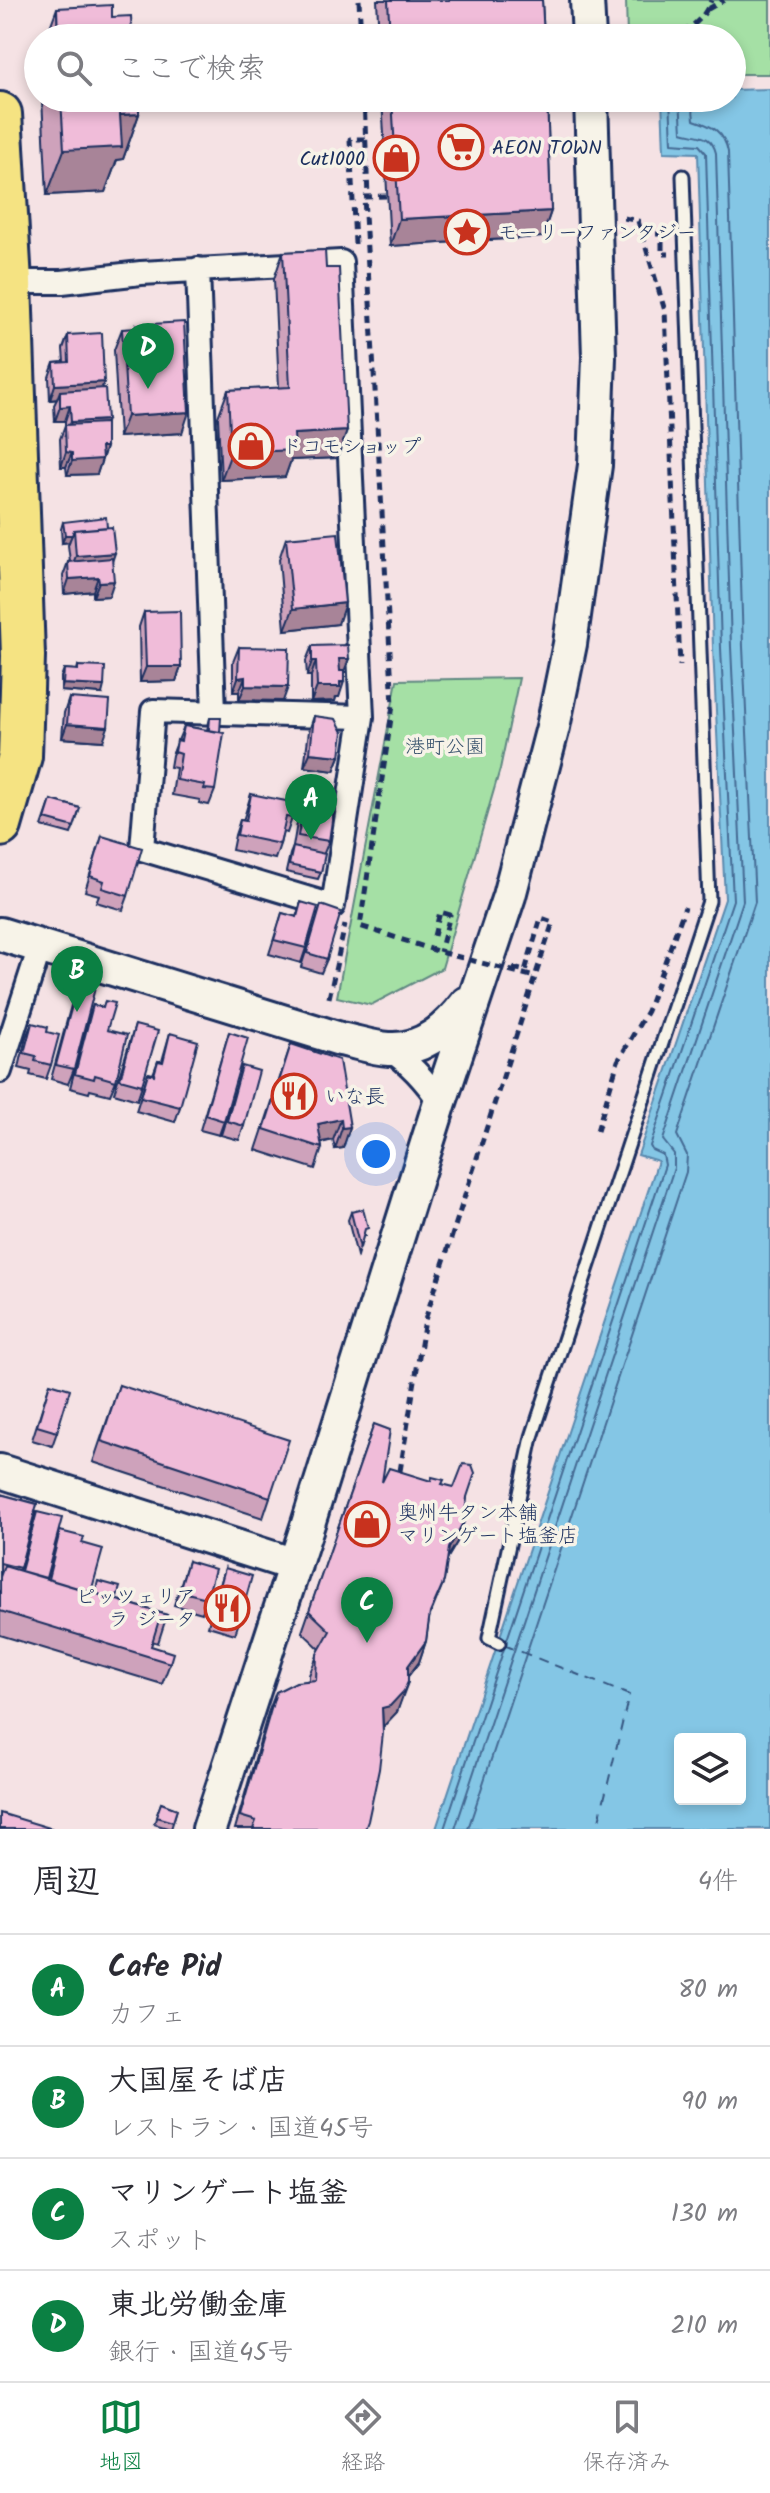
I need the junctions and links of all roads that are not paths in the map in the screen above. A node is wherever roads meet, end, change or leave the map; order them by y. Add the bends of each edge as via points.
1 (587, 0) edge
2 (588, 24) edge
3 (591, 112) edge
4 (0, 114) edge
5 (683, 176) dead end
6 (198, 269) junction
7 (5, 283) edge
8 (12, 653) edge
9 (214, 712) junction
10 (362, 717) junction
11 (0, 825) edge
12 (0, 934) edge
13 (40, 947) junction
14 (477, 989) junction
15 (390, 1050) junction
16 (0, 1071) edge
17 (440, 1102) junction
18 (0, 1471) edge
19 (295, 1565) junction
20 (499, 1643) dead end
21 (209, 1829) edge

1 - 2 street
3 - 14 street via 599,357 589,512 553,727 509,896
4 - 7 highway
5 - 20 lane via 709,901 532,1437 489,1638
6 - 7 street
6 - 9 street
6 - 10 street via 341,262
7 - 8 highway
8 - 11 highway via 20,756
9 - 10 street
9 - 10 street via 153,711 142,849 333,906
12 - 13 street
13 - 15 street
13 - 16 street
14 - 15 street via 437,1035 416,1046
14 - 17 street
15 - 17 street via 408,1062
17 - 19 street
18 - 19 street
19 - 21 street

